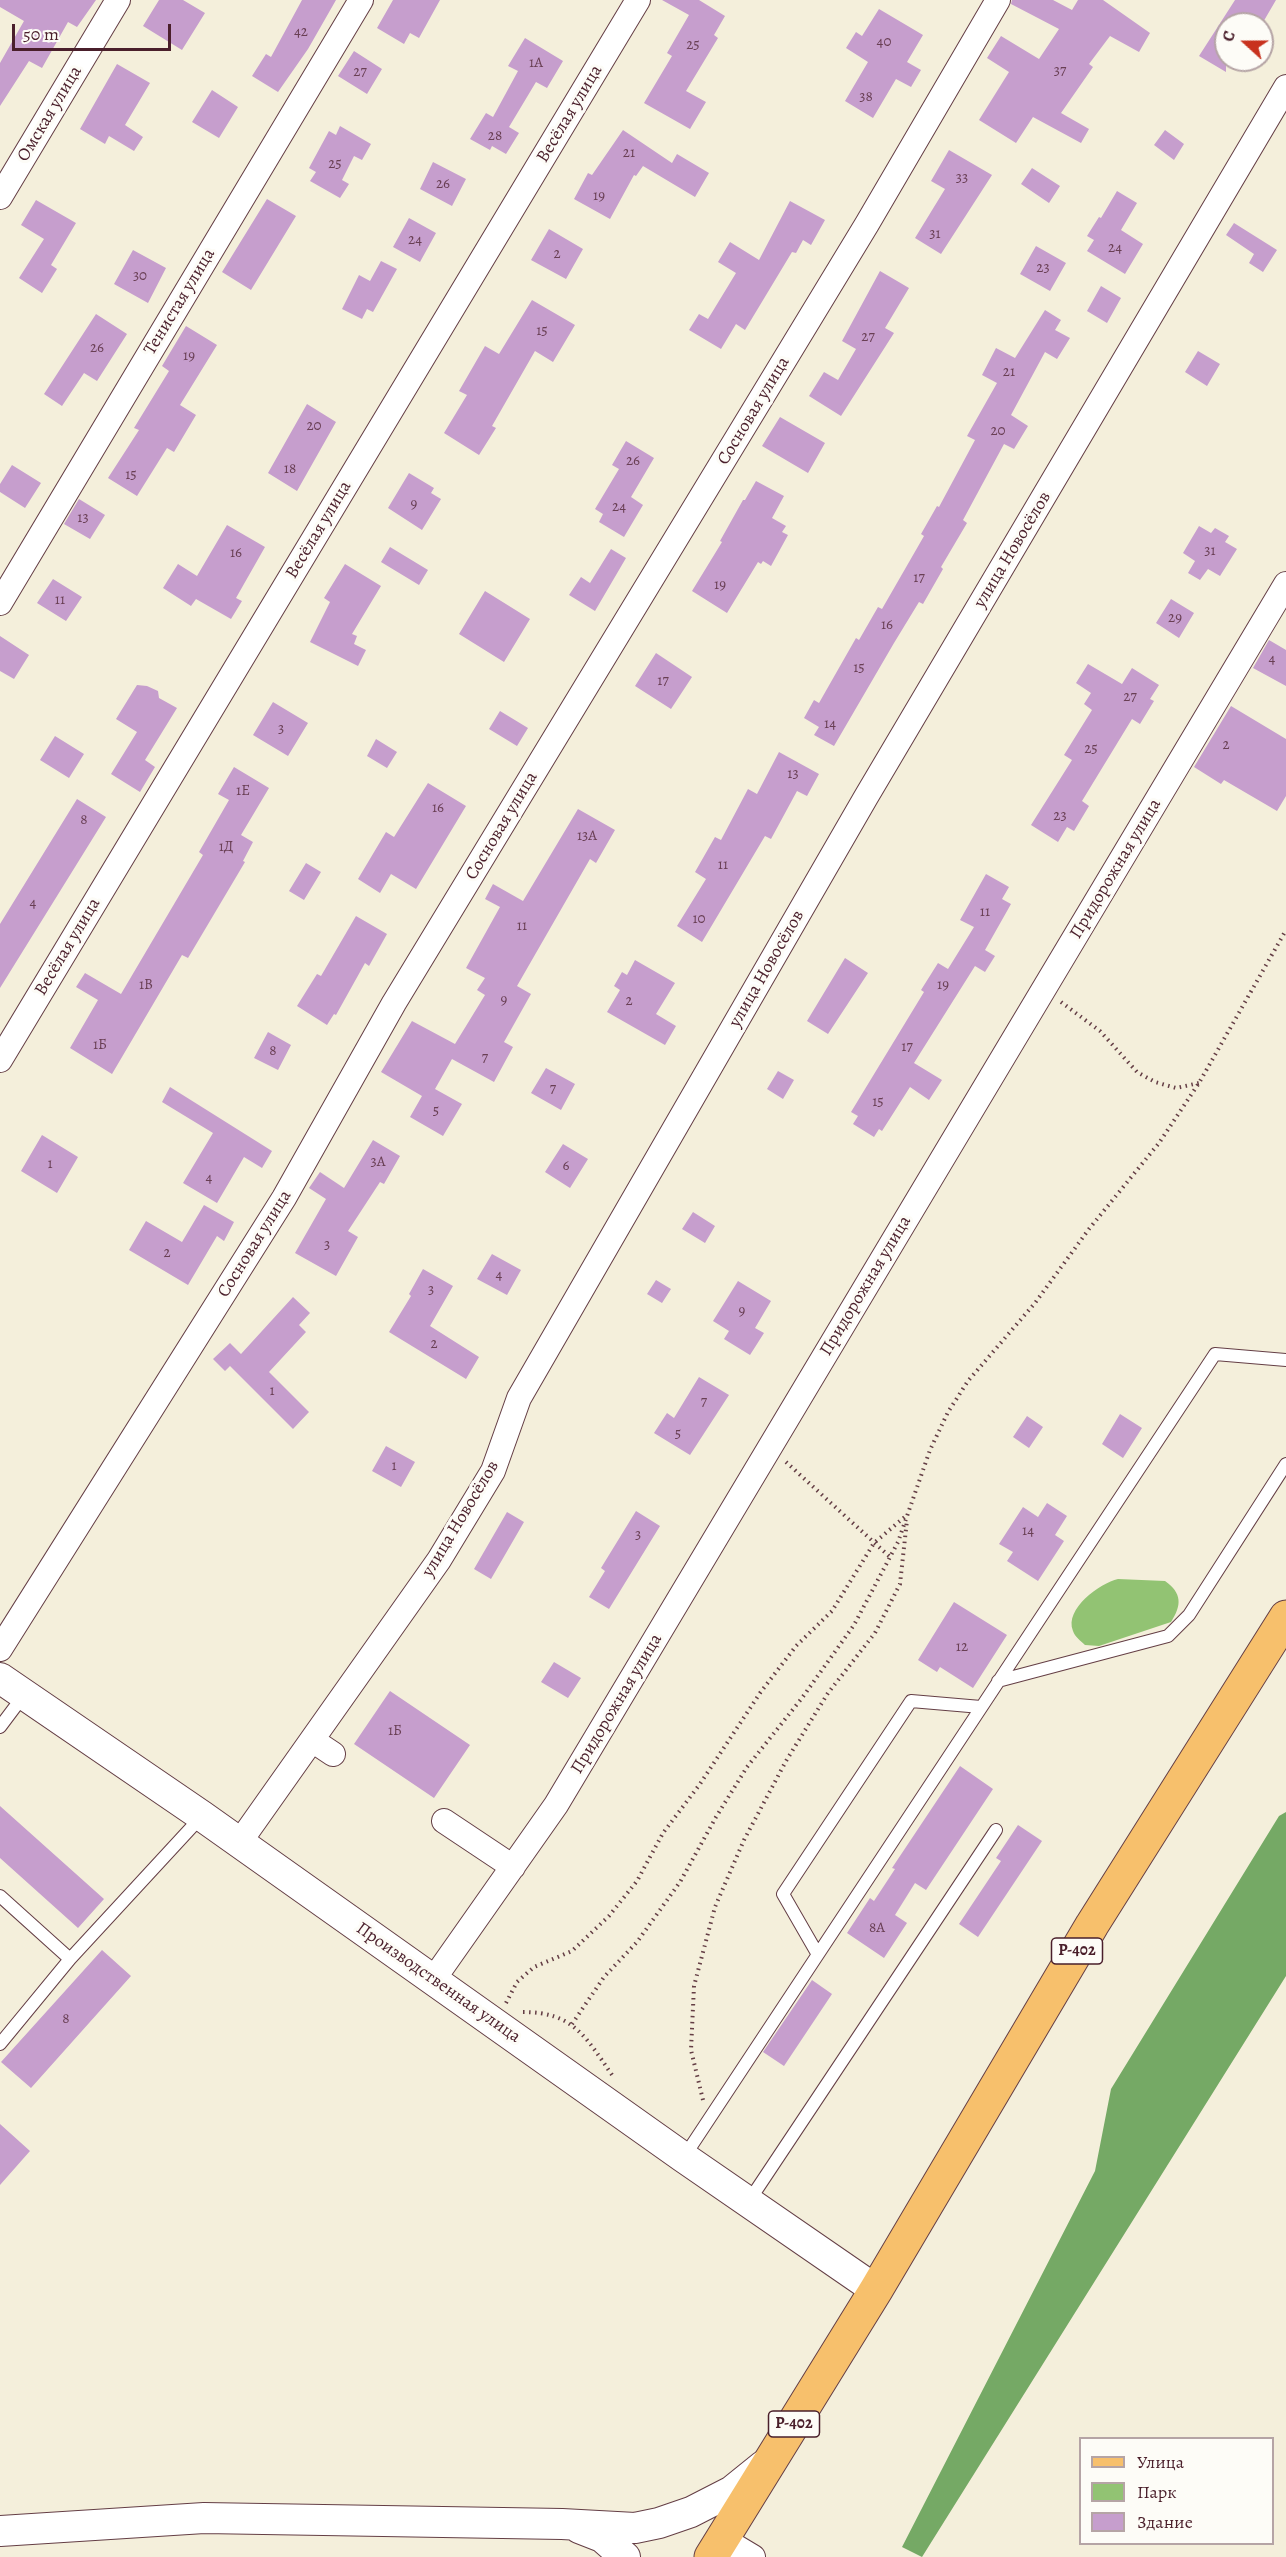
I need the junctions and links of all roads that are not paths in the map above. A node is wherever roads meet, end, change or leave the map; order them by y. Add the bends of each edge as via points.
1 (118, 0) edge
2 (361, 0) edge
3 (638, 0) edge
4 (998, 0) edge
5 (1286, 87) edge
6 (0, 197) edge
7 (1286, 584) edge
8 (0, 603) edge
9 (0, 1060) edge
10 (1286, 1360) edge
11 (1286, 1464) edge
12 (1286, 1617) edge
13 (0, 1648) edge
14 (0, 1677) edge
15 (998, 1681) junction
16 (24, 1695) junction
17 (981, 1707) junction
18 (0, 1727) edge
19 (312, 1740) junction
20 (333, 1754) dead end
21 (201, 1816) junction
22 (444, 1821) dead end
23 (996, 1830) dead end
24 (239, 1843) junction
25 (513, 1868) junction
26 (0, 1896) edge
27 (817, 1953) junction
28 (70, 1959) junction
29 (433, 1980) junction
30 (0, 2044) edge
31 (683, 2157) junction
32 (748, 2203) junction
33 (876, 2290) junction
34 (774, 2457) junction
35 (562, 2524) junction
36 (0, 2531) edge
37 (717, 2548) edge
38 (625, 2557) edge
39 (753, 2557) edge

1 - 6 street, Омская улица
2 - 8 street, Тенистая улица
3 - 9 street, Весёлая улица
4 - 13 street, Сосновая улица via 867,224 394,1003 284,1198
5 - 19 street, улица Новосёлов via 866,797 519,1398 494,1471 439,1560
7 - 25 street, Придорожная улица via 556,1805
10 - 15 lane via 1215,1354
11 - 15 lane via 1189,1615 1168,1636
12 - 33 main road, Р-402 via 1092,1925
14 - 16 street, Производственная улица
15 - 17 lane
16 - 18 lane
16 - 21 street, Производственная улица
17 - 27 lane
17 - 27 lane via 911,1701 891,1730 783,1894
19 - 20 street
19 - 24 street, улица Новосёлов
21 - 24 street, Производственная улица
21 - 28 lane
22 - 25 street
23 - 32 lane
24 - 29 street, Производственная улица
25 - 29 street, Придорожная улица
26 - 28 lane
27 - 31 lane
28 - 30 lane
29 - 31 street, Производственная улица
31 - 32 street, Производственная улица
32 - 33 street, Производственная улица
33 - 34 main road, Р-402
34 - 35 street via 732,2492 659,2523 635,2528
34 - 37 main road, Р-402
35 - 36 street via 204,2518
35 - 38 street via 602,2537
37 - 39 street

